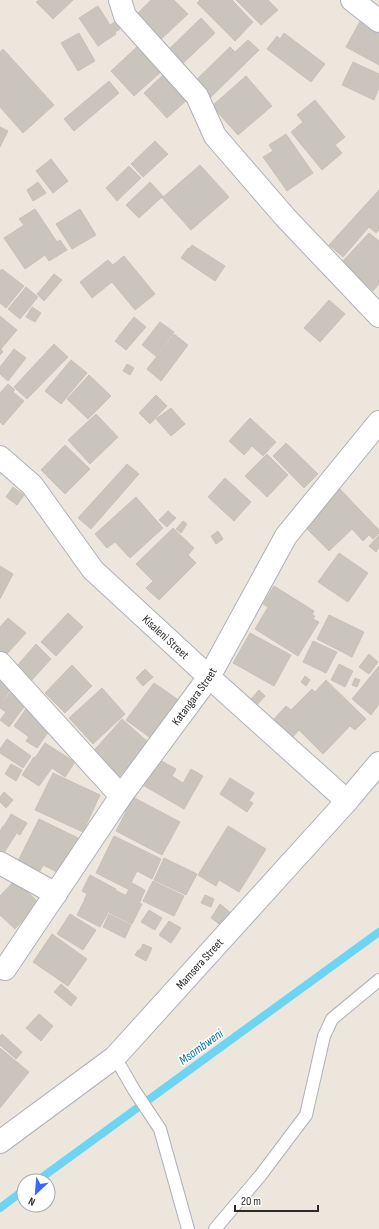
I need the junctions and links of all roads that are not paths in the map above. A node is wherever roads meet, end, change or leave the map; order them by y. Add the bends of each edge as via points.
1 (120, 0) edge
2 (352, 0) edge
3 (379, 21) edge
4 (379, 316) edge
5 (379, 422) edge
6 (0, 457) edge
7 (0, 663) edge
8 (209, 677) junction
9 (379, 763) edge
10 (121, 796) junction
11 (347, 801) junction
12 (0, 863) edge
13 (56, 894) junction
14 (5, 969) dead end
15 (379, 980) edge
16 (114, 1057) junction
17 (0, 1142) edge
18 (188, 1229) edge
19 (214, 1229) edge

1 - 4 street via 125,16 197,96 215,136 285,217
2 - 3 street
5 - 8 street, Katangara Street via 286,536
6 - 8 street, Kisaleni Street via 32,485 93,570
7 - 10 street
8 - 10 street, Katangara Street
8 - 11 street, Kisaleni Street
9 - 11 street, Mamsera Street
10 - 13 street, Katangara Street
11 - 16 street, Mamsera Street
12 - 13 street
13 - 14 street, Katangara Street
15 - 19 lane via 332,1019 324,1036 306,1115 260,1176
16 - 17 street, Mamsera Street
16 - 18 lane via 160,1129

